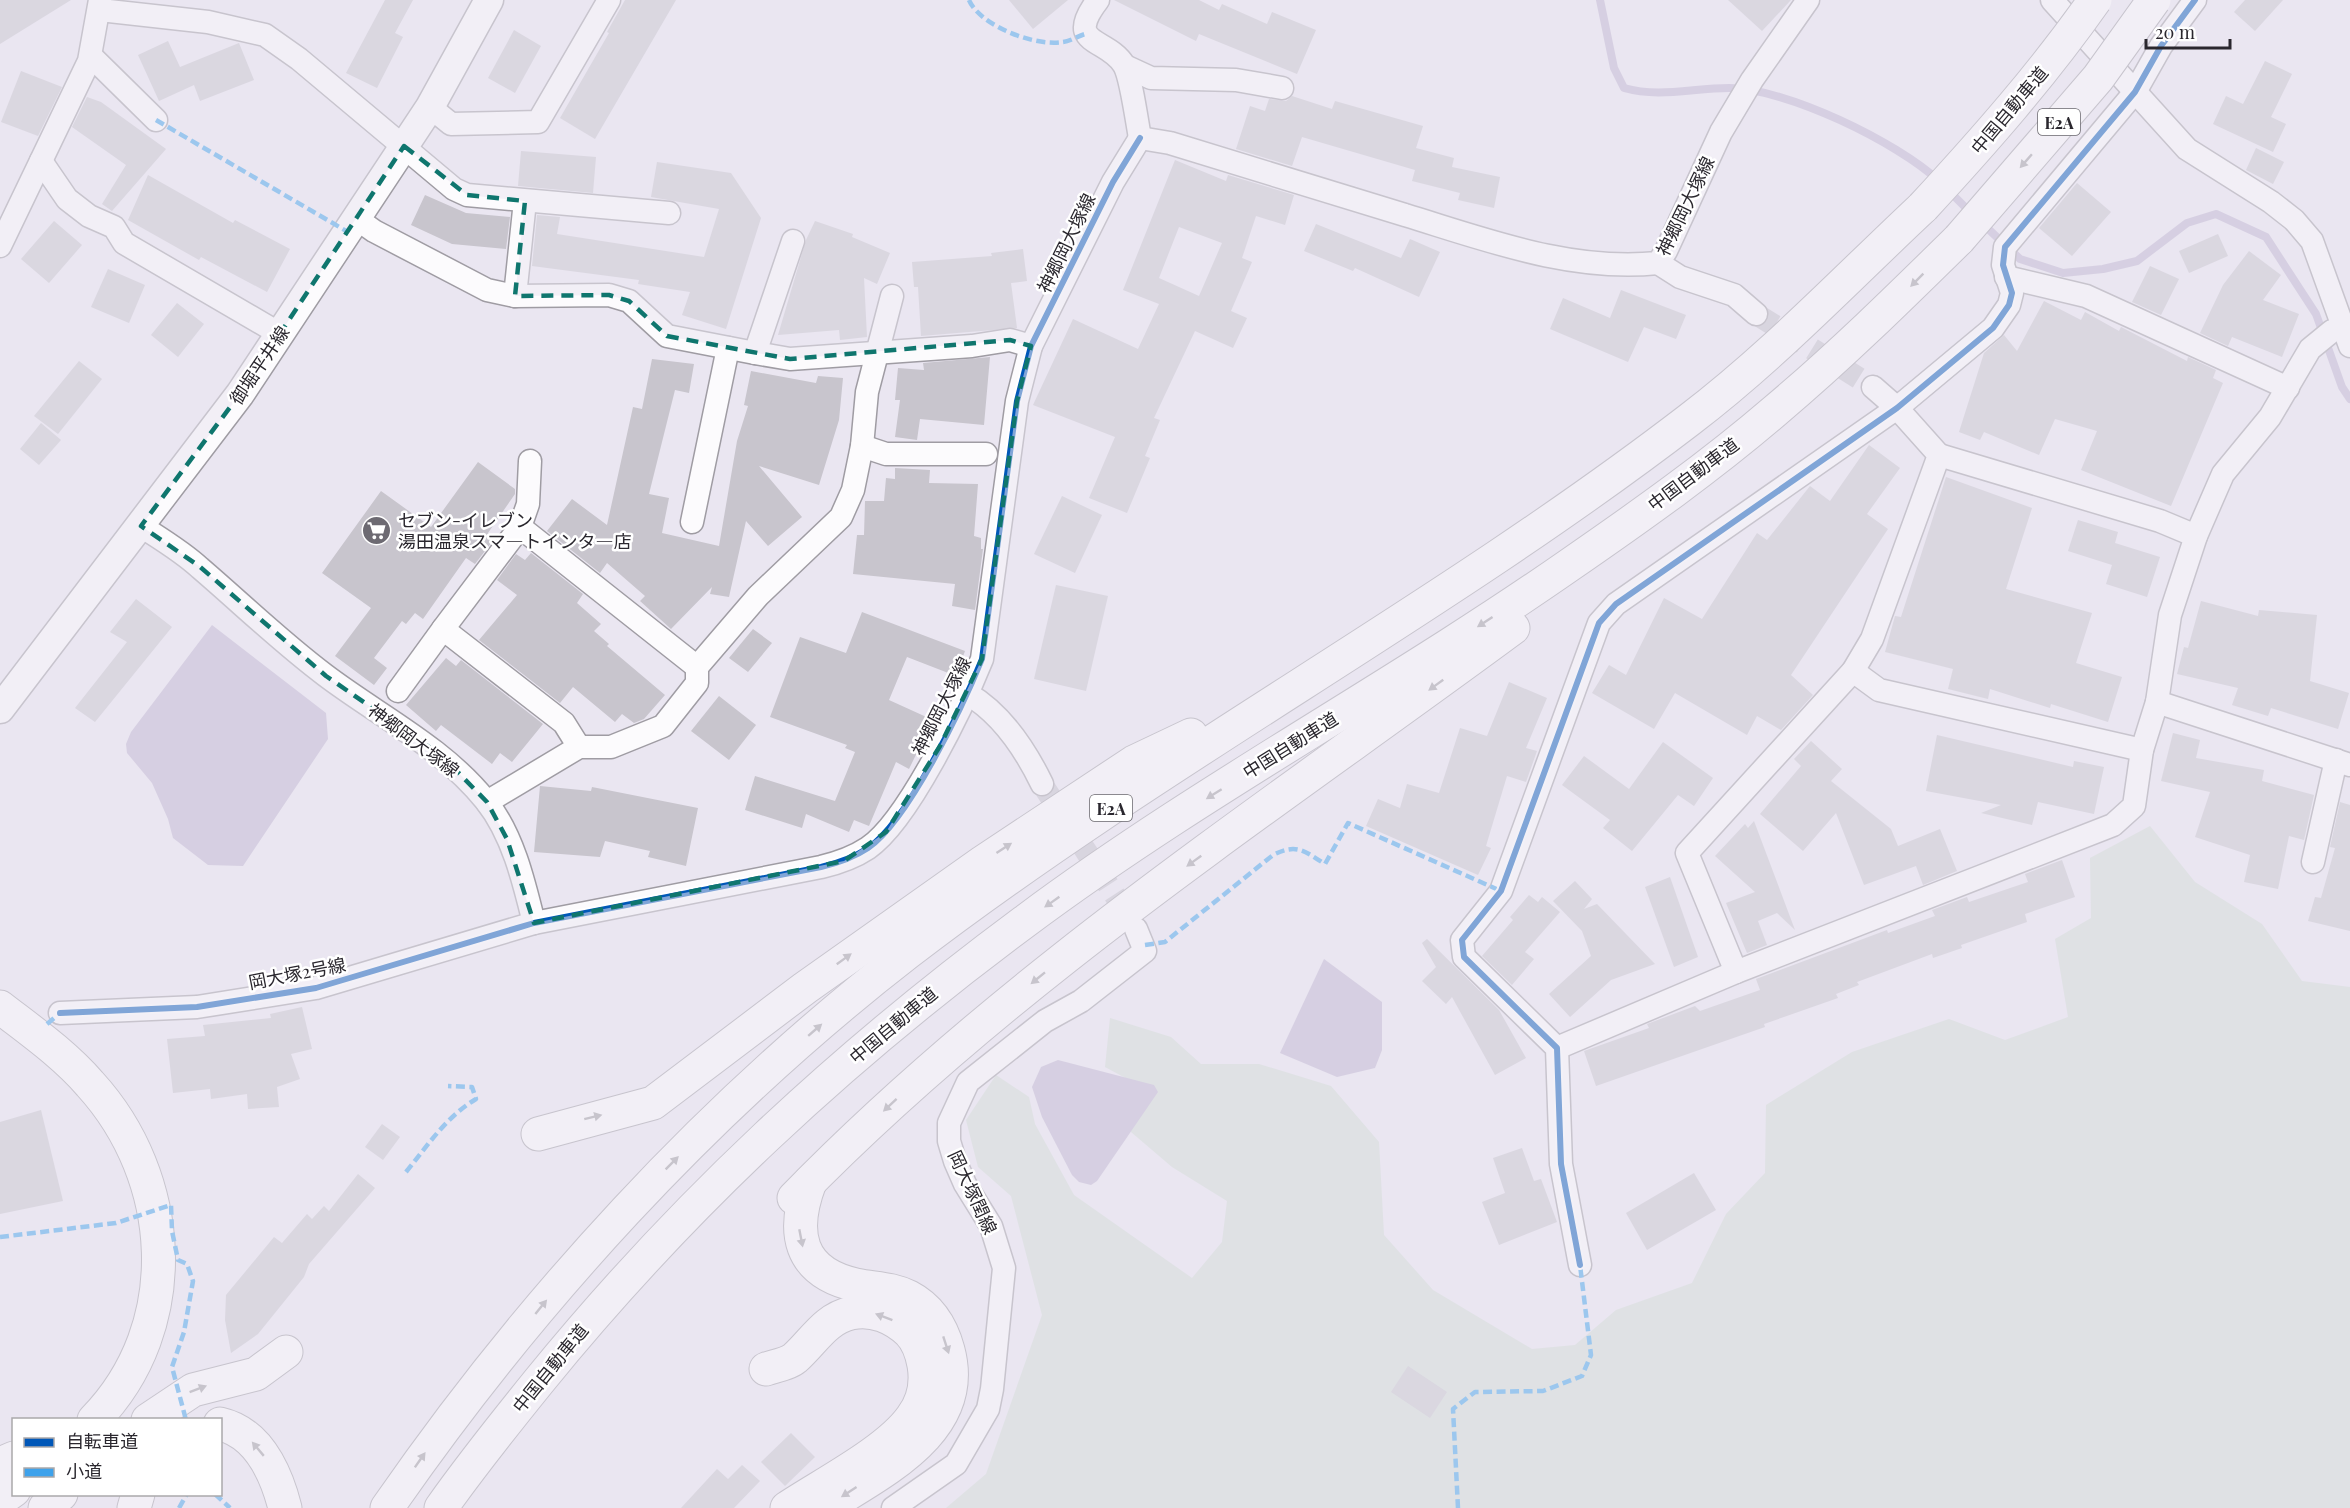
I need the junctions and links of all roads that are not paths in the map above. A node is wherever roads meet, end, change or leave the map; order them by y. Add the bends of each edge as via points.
1 (489, 0) edge
2 (609, 0) edge
3 (1808, 0) edge
4 (2052, 0) edge
5 (2095, 0) edge
6 (2154, 0) edge
7 (2195, 0) edge
8 (1093, 2) edge
9 (100, 5) edge
10 (91, 56) junction
11 (1125, 66) junction
12 (1282, 88) dead end
13 (2135, 92) junction
14 (430, 107) junction
15 (156, 120) dead end
16 (1140, 138) junction
17 (405, 146) junction
18 (41, 161) junction
19 (525, 201) junction
20 (669, 213) dead end
21 (357, 219) junction
22 (793, 241) dead end
23 (0, 246) edge
24 (1658, 262) junction
25 (2007, 277) junction
26 (515, 296) junction
27 (892, 296) dead end
28 (1756, 314) tunnel mouth
29 (280, 334) junction
30 (2341, 335) edge
31 (1031, 346) junction
32 (728, 348) junction
33 (755, 353) junction
34 (875, 353) junction
35 (1873, 387) tunnel mouth
36 (2288, 388) junction
37 (1897, 408) junction
38 (1776, 411) junction
39 (862, 446) junction
40 (986, 454) dead end
41 (1939, 455) junction
42 (530, 461) dead end
43 (692, 522) dead end
44 (141, 526) junction
45 (520, 527) junction
46 (2196, 536) junction
47 (443, 629) junction
48 (697, 667) junction
49 (1319, 671) junction
50 (1853, 671) junction
51 (398, 691) dead end
52 (968, 694) junction
53 (2157, 702) junction
54 (0, 709) edge
55 (579, 747) junction
56 (2142, 750) junction
57 (2343, 763) edge
58 (1042, 784) tunnel mouth
59 (487, 802) junction
60 (2313, 862) dead end
61 (534, 923) junction
62 (1136, 928) tunnel mouth
63 (1736, 972) junction
64 (0, 1007) edge
65 (60, 1013) dead end
66 (0, 1024) edge
67 (1557, 1048) junction
68 (538, 1134) dead end
69 (1580, 1265) dead end
70 (286, 1352) dead end
71 (766, 1369) dead end
72 (70, 1418) edge
73 (95, 1418) edge
74 (150, 1418) edge
75 (222, 1425) edge
76 (59, 1496) edge
77 (45, 1508) edge
78 (285, 1508) edge
79 (387, 1508) edge
80 (441, 1508) edge
81 (787, 1508) edge
82 (825, 1508) edge
83 (893, 1508) edge

1 - 14 street, 御堀平井線
2 - 14 street via 538,122 451,124
3 - 24 street, 神郷岡大塚線 via 1721,132
4 - 13 street
5 - 49 highway, 中国自動車道 / E2A, bridge via 2062,47 1923,207 1755,366 1690,420 1524,539
6 -> 38 highway, 中国自動車道 / E2A, bridge via 2098,78 1959,239 1873,324
7 - 13 street via 2161,46
8 - 11 street via 1084,22 1085,33
9 - 10 street
9 - 17 street via 265,35 299,58
10 - 15 street
10 - 18 street
11 - 12 street via 1151,78 1236,80
11 - 16 street
13 - 25 street via 2006,247 2002,265
13 - 30 street via 2187,149 2294,220 2312,242
14 - 17 street, 御堀平井線
16 - 24 street, 神郷岡大塚線 via 1170,143 1509,246 1579,263
16 - 31 street, 神郷岡大塚線 via 1113,182
17 - 19 street via 454,189 467,195
17 - 21 street, 御堀平井線
18 - 23 street
18 - 29 street via 67,199 88,216 114,227 124,243
19 - 20 street
19 - 26 street
21 - 26 street via 487,290
21 - 29 street, 御堀平井線
22 - 33 street
24 - 28 street via 1680,277 1734,295
25 - 36 street via 2086,296
25 - 37 street via 2012,293 2009,305 1993,328
26 - 32 street via 609,295 629,301 667,336
27 - 34 street
29 - 44 street, 御堀平井線
30 - 36 street via 2310,349
31 - 34 street via 1010,340
31 - 52 street, 神郷岡大塚線 via 1017,401 982,659
32 - 33 street
32 - 43 street
33 - 34 street via 790,359
34 - 39 street
35 - 37 street
36 - 46 street via 2270,417 2223,474
37 - 41 street
37 - 67 street via 1617,604 1599,623 1501,891 1462,940 1464,957
38 -> 80 highway, 中国自動車道 / E2A via 1568,567 1152,833 1026,920 943,984 813,1092 715,1184 599,1307 470,1466
38 -> 82 highway via 1628,542 1037,979 897,1099 802,1190 801,1245 811,1261 822,1272 843,1282 890,1289 922,1305 945,1340 952,1381 943,1412 920,1443
39 - 40 street via 886,454
39 - 48 street via 853,490 841,517 758,596
41 - 46 street via 2160,521
41 - 50 street via 1872,639
42 - 45 street via 528,504
44 - 54 street, 御堀平井線
44 - 59 street, 神郷岡大塚線 via 199,566 326,676 442,756
45 - 47 street
45 - 48 street
46 - 53 street via 2170,615
47 - 51 street
47 - 55 street via 564,723
48 - 55 street via 697,683 663,726 611,747
68 -> 49 highway via 652,1102 882,932 1134,762
79 -> 49 highway, 中国自動車道 / E2A via 430,1446 558,1286 671,1164 768,1070 906,954 1041,854
50 - 56 street via 1879,690
50 - 63 street via 1687,853
52 - 58 street via 981,702 1022,746
52 - 61 street, 神郷岡大塚線 via 896,819 869,847 844,861
53 - 56 street
53 - 57 street
55 - 59 street
56 - 63 street via 2134,806 2113,825
57 - 60 street
59 - 61 street, 神郷岡大塚線 via 523,880
61 - 65 street, 岡大塚2号線 via 316,988 197,1006
62 - 83 street, 岡大塚閏線 via 1145,951 968,1082 949,1123 955,1161 991,1226 1004,1268 992,1389 988,1409 956,1464
63 - 67 street
64 - 73 highway via 62,1056 91,1085 141,1161 154,1203 159,1238 158,1280 151,1318 138,1356 120,1389
66 - 72 highway via 82,1097 106,1131 138,1207 142,1251 137,1316 108,1380
67 - 69 street via 1561,1164
74 -> 70 highway via 194,1390 256,1374
81 -> 71 highway via 877,1449 912,1417 922,1400 926,1380 922,1354 913,1336 899,1323 864,1311 832,1321 794,1360
78 -> 75 highway via 274,1473 263,1454 242,1433
76 - 77 highway

